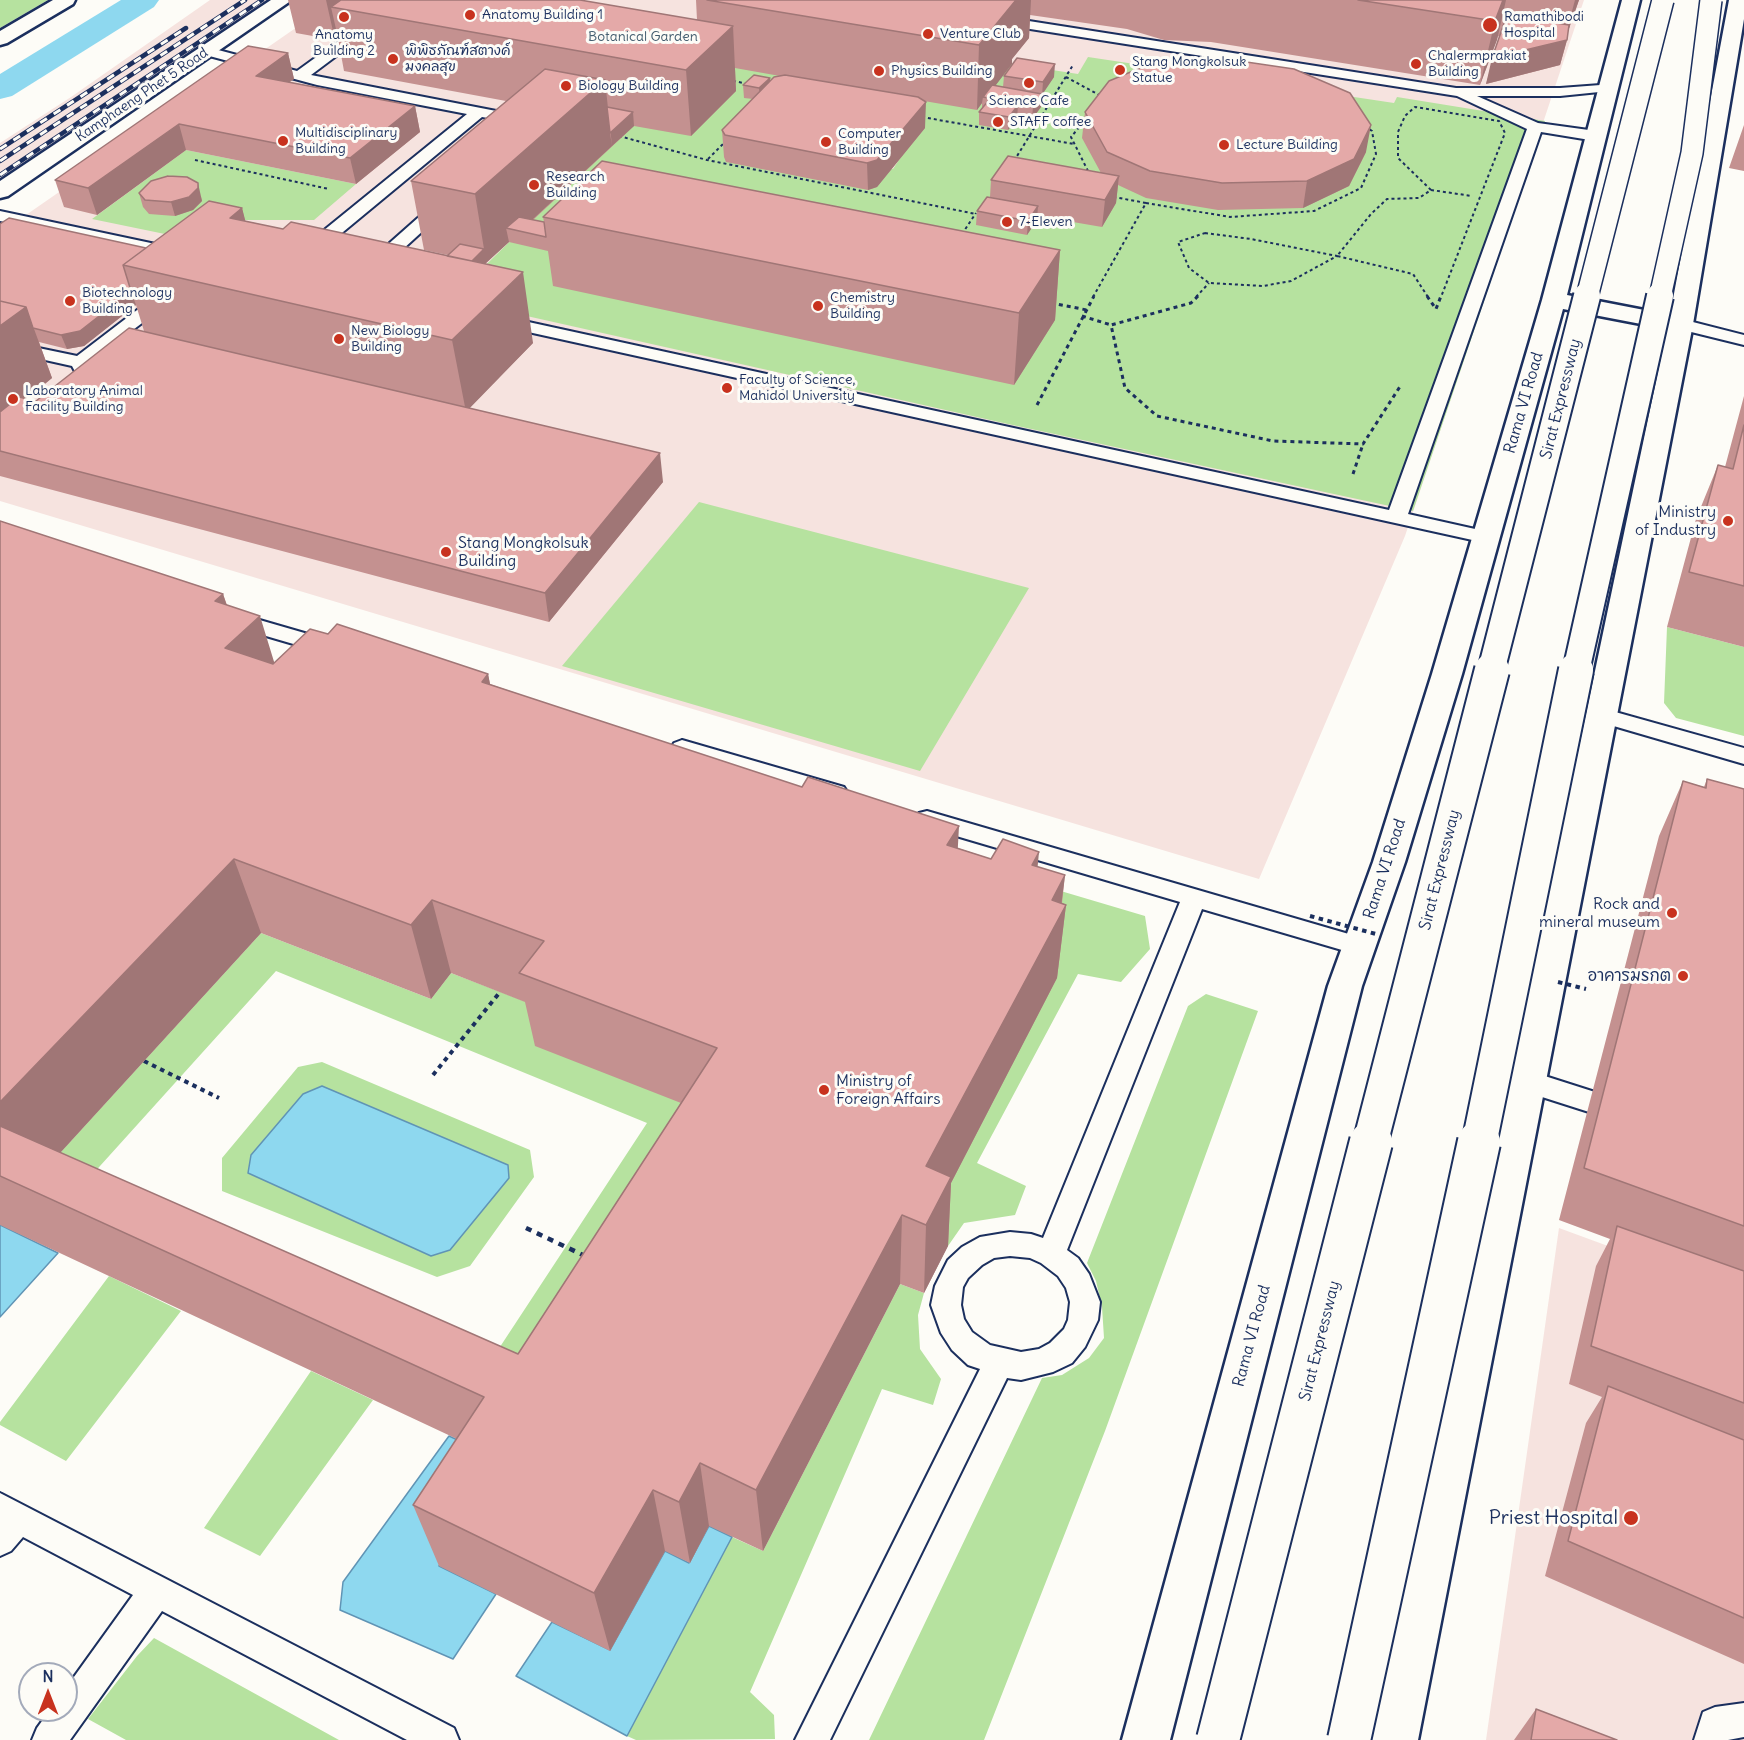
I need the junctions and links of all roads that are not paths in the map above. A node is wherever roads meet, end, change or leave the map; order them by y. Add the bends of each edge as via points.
1 (66, 0) edge
2 (283, 0) edge
3 (404, 0) edge
4 (1631, 0) edge
5 (1663, 0) edge
6 (1732, 3) edge
7 (987, 18) edge
8 (0, 39) edge
9 (207, 51) junction
10 (301, 75) junction
11 (1609, 87) junction
12 (1456, 92) junction
13 (478, 113) junction
14 (1535, 127) junction
15 (1596, 136) junction
16 (516, 137) edge
17 (0, 191) edge
18 (456, 191) edge
19 (0, 216) edge
20 (201, 258) edge
21 (296, 262) edge
22 (364, 275) edge
23 (175, 289) edge
24 (1554, 300) junction
25 (486, 318) edge
26 (1681, 324) junction
27 (1744, 340) edge
28 (0, 345) edge
29 (1397, 516) junction
30 (1486, 537) junction
31 (213, 614) edge
32 (350, 653) edge
33 (1601, 715) junction
34 (658, 742) edge
35 (1744, 756) edge
36 (852, 797) edge
37 (909, 814) edge
38 (1195, 896) junction
39 (1359, 946) junction
40 (1526, 1081) junction
41 (1588, 1101) dead end
42 (1051, 1254) junction
43 (999, 1363) junction
44 (6, 1522) edge
45 (157, 1590) junction
46 (1744, 1720) edge
47 (49, 1740) edge
48 (442, 1740) edge
49 (812, 1740) edge
50 (1146, 1740) edge
51 (1218, 1740) edge
52 (1349, 1740) edge
53 (1394, 1740) edge
54 (1711, 1740) edge

1 - 8 main road
2 - 9 main road, Kamphaeng Phet 5 Road
3 - 10 lane
4 - 11 main road, Rama VI Road
5 - 51 main road, Sirat Expressway, bridge
6 - 26 main road
6 - 52 main road, bridge via 1692,153 1573,685
7 - 12 lane
9 - 10 lane
9 - 17 main road, Kamphaeng Phet 5 Road
10 - 13 lane
11 - 12 lane via 1560,92
11 - 15 main road, Rama VI Road
12 - 14 lane
13 - 16 lane via 533,121
13 - 21 lane
14 - 15 lane
14 - 29 lane
15 - 24 main road, Rama VI Road
18 - 22 lane
19 - 20 lane
23 - 28 lane via 82,367
24 - 26 main road
24 - 30 main road, Rama VI Road
25 - 29 lane
26 - 27 lane
26 - 33 main road
29 - 30 lane
30 - 39 main road, Rama VI Road via 1389,862
31 - 32 lane
33 - 35 lane
33 - 40 main road
34 - 36 lane
37 - 38 lane
38 - 39 lane
38 - 42 lane
39 - 50 main road, Rama VI Road via 1308,1121
40 - 41 lane
40 - 53 main road
42 - 43 lane via 1068,1267 1085,1302 1075,1338 1061,1353 1042,1362 1021,1366
42 - 43 lane via 1031,1246 990,1246 958,1269 949,1286 946,1305 951,1324 962,1341 979,1355
43 - 49 lane
44 - 45 lane
45 - 47 lane
45 - 48 lane
46 - 54 lane via 1715,1724

